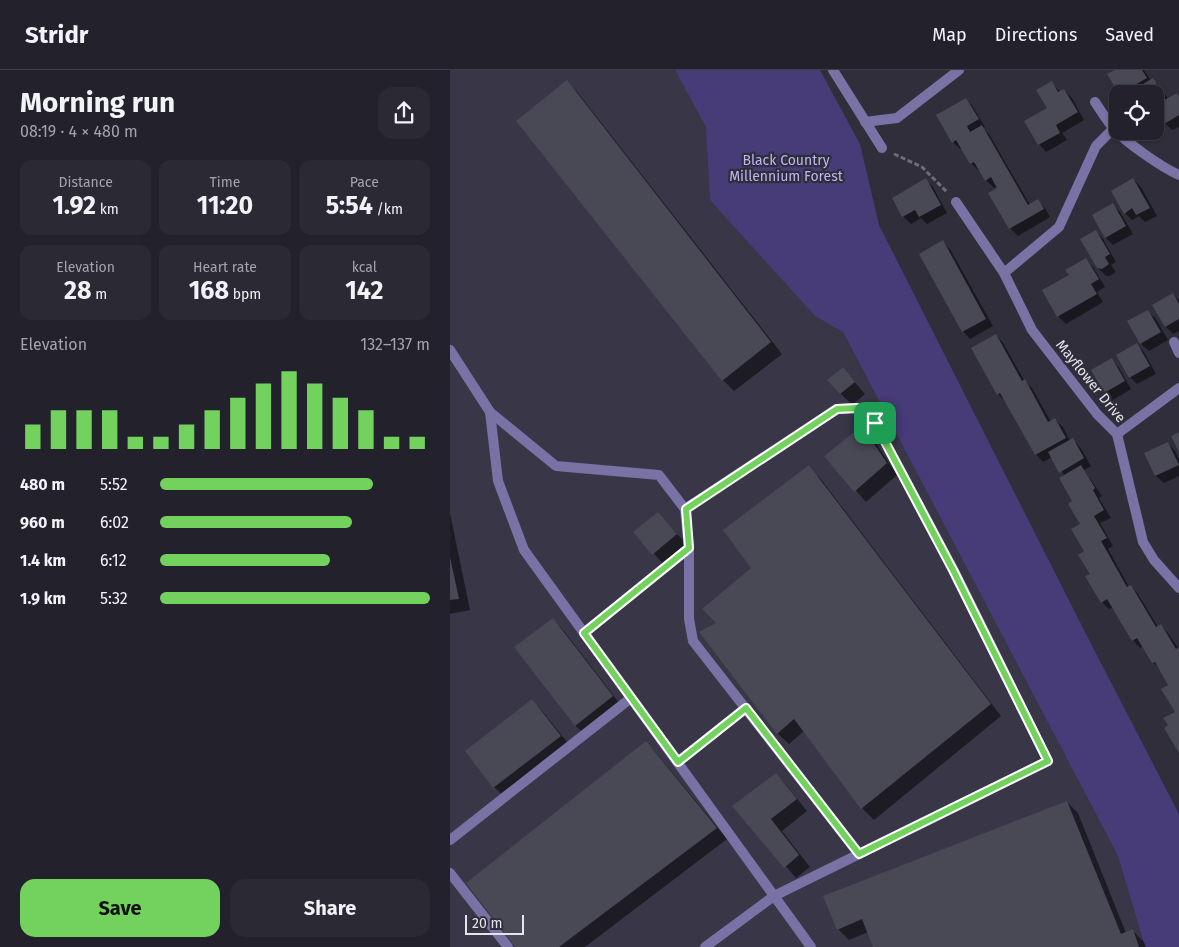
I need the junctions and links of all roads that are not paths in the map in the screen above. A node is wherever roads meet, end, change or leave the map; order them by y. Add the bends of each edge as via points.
1 (832, 70) edge
2 (959, 70) edge
3 (1095, 102) dead end
4 (1109, 121) edge
5 (866, 122) junction
6 (1109, 133) edge
7 (1128, 140) edge
8 (882, 148) road end
9 (1179, 175) edge
10 (956, 202) road end
11 (1004, 273) junction
12 (1174, 342) dead end
13 (450, 350) edge
14 (1179, 353) edge
15 (1179, 388) edge
16 (490, 412) junction
17 (1117, 434) junction
18 (686, 509) junction
19 (689, 548) junction
20 (1179, 588) edge
21 (584, 633) junction
22 (631, 698) junction
23 (746, 708) junction
24 (678, 762) junction
25 (450, 840) edge
26 (859, 854) junction
27 (450, 873) edge
28 (774, 896) junction
29 (508, 947) edge
30 (705, 947) edge
31 (811, 947) edge

1 - 5 street
2 - 5 street via 897,118
3 - 4 street
5 - 8 street
6 - 11 street via 1096,146 1059,227
7 - 9 street
10 - 11 street, Mayflower Drive
11 - 17 street, Mayflower Drive via 1032,330 1097,414
12 - 14 street
13 - 16 street
15 - 17 street
16 - 18 street via 556,466 659,475
16 - 21 street via 498,481 524,550
17 - 20 street, Mayflower Drive via 1143,542
18 - 19 street
18 - 26 street via 837,409 857,408 875,423 953,570 1048,761
19 - 21 street
19 - 23 street via 689,619 693,641
21 - 22 street
22 - 24 street
22 - 25 street
23 - 24 street
23 - 26 street
24 - 28 street
26 - 28 street
27 - 29 street
28 - 30 street
28 - 31 street

